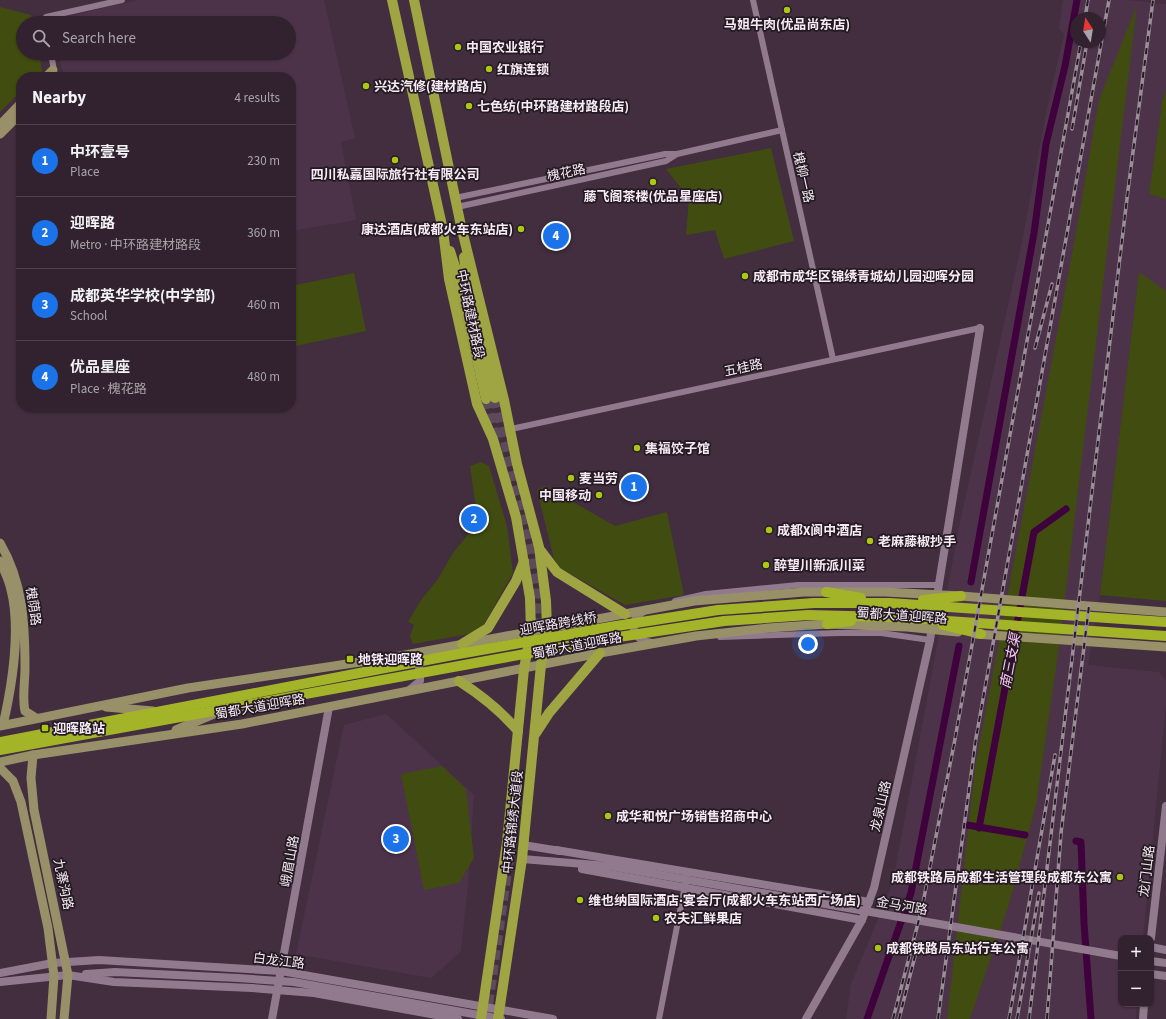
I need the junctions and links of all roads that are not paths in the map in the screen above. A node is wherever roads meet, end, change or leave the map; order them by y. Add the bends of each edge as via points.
1 (122, 0) edge
2 (392, 0) edge
3 (414, 0) edge
4 (754, 0) edge
5 (50, 16) edge
6 (52, 60) edge
7 (54, 72) edge
8 (16, 108) edge
9 (16, 118) edge
10 (0, 125) edge
11 (782, 130) junction
12 (0, 134) edge
13 (677, 154) junction
14 (456, 202) junction
15 (461, 226) junction
16 (443, 230) junction
17 (980, 328) joint
18 (833, 359) junction
19 (511, 429) junction
20 (0, 543) edge
21 (539, 547) junction
22 (0, 561) edge
23 (524, 561) junction
24 (938, 585) junction
25 (826, 592) junction
26 (961, 596) junction
27 (890, 603) junction
28 (646, 610) junction
29 (1166, 612) edge
30 (625, 614) junction
31 (889, 617) junction
32 (916, 619) junction
33 (1166, 622) edge
34 (827, 624) junction
35 (547, 628) junction
36 (531, 631) junction
37 (981, 634) junction
38 (696, 636) junction
39 (1166, 636) edge
40 (930, 640) junction
41 (652, 643) junction
42 (462, 644) junction
43 (1166, 647) edge
44 (600, 653) junction
45 (400, 656) junction
46 (541, 665) junction
47 (524, 669) junction
48 (460, 681) junction
49 (408, 692) junction
50 (233, 705) junction
51 (94, 706) junction
52 (329, 707) junction
53 (158, 711) junction
54 (36, 718) junction
55 (1, 725) edge
56 (518, 731) junction
57 (166, 734) junction
58 (535, 735) junction
59 (0, 742) edge
60 (0, 750) edge
61 (33, 755) junction
62 (0, 762) edge
63 (0, 768) edge
64 (1166, 806) edge
65 (523, 845) junction
66 (556, 850) junction
67 (522, 859) junction
68 (546, 862) junction
69 (609, 866) junction
70 (687, 872) junction
71 (684, 888) junction
72 (869, 902) junction
73 (862, 920) junction
74 (1151, 935) edge
75 (1154, 948) edge
76 (1166, 950) edge
77 (1118, 955) edge
78 (66, 961) junction
79 (1154, 961) edge
80 (53, 963) junction
81 (1166, 963) edge
82 (281, 971) junction
83 (0, 973) edge
84 (1154, 974) edge
85 (68, 975) junction
86 (54, 976) junction
87 (1166, 976) edge
88 (0, 982) edge
89 (278, 990) junction
90 (483, 1006) junction
91 (1144, 1007) edge
92 (500, 1016) edge
93 (51, 1019) edge
94 (64, 1019) edge
95 (272, 1019) edge
96 (458, 1019) edge
97 (481, 1019) edge
98 (553, 1019) edge
99 (659, 1019) edge
100 (806, 1019) edge
101 (1143, 1019) edge

1 - 5 street
2 - 16 main road, 中环路建材路段
3 - 14 main road, 中环路建材路段
4 - 11 street, 槐柳一路
6 - 7 street
8 - 10 main road
9 - 12 main road
11 - 13 street, 槐花路
11 - 18 street, 槐柳一路
13 - 14 street, 槐花路 via 665,154
13 - 14 street, 槐花路 via 666,161
14 - 15 main road, 中环路建材路段
15 - 16 main road via 466,275 490,398 458,276
15 - 19 main road, 中环路建材路段
16 - 23 main road, 中环路建材路段 via 449,279 477,404 493,439 516,517
17 - 18 street, 五桂路
17 - 24 street, 龙泉山路
18 - 19 street, 五桂路
19 - 21 main road, 中环路建材路段 via 517,464
20 - 54 main road, 槐荫路 via 15,574 20,592 25,647 23,702 25,711
21 - 30 main road via 557,572
21 - 35 main road, 中环路建材路段
22 - 55 main road, 槐荫路 via 11,590 16,615 8,703
23 - 36 main road, 中环路建材路段 via 530,598
23 - 42 main road via 516,581 488,628
24 - 28 street via 845,584 768,587 685,598
24 - 40 street, 龙泉山路
25 - 26 main road, 蜀都大道迎晖路
25 - 27 highway
25 - 28 main road, 蜀都大道迎晖路 via 694,602
26 - 27 highway
26 - 29 main road, 蜀都大道迎晖路
27 - 33 highway, 蜀都大道迎晖路
27 - 50 highway, 迎晖路跨线桥 via 799,604 689,614 461,654
28 - 30 main road, 蜀都大道迎晖路
28 - 41 street via 634,621 634,629 643,642
30 - 35 main road, 蜀都大道迎晖路
31 - 32 highway, 蜀都大道迎晖路
31 - 34 highway
31 - 50 highway, 迎晖路跨线桥 via 808,615 724,621 612,638
32 - 37 highway
32 - 39 highway, 蜀都大道迎晖路
34 - 37 main road, 蜀都大道迎晖路 via 907,627
34 - 38 main road, 蜀都大道迎晖路
35 - 36 main road, 蜀都大道迎晖路
35 - 46 main road, 中环路锦绣大道段
36 - 42 main road, 蜀都大道迎晖路
36 - 47 main road, 中环路锦绣大道段
37 - 43 main road, 蜀都大道迎晖路
38 - 40 street via 881,633
38 - 41 main road, 蜀都大道迎晖路
40 - 72 street, 龙泉山路
41 - 44 main road, 蜀都大道迎晖路
42 - 45 main road, 蜀都大道迎晖路
44 - 46 main road, 蜀都大道迎晖路
44 - 58 main road via 548,713
45 - 49 street via 416,661 420,670 420,681
45 - 51 main road, 蜀都大道迎晖路 via 275,674
46 - 47 main road, 蜀都大道迎晖路
46 - 58 main road, 中环路锦绣大道段
47 - 48 main road, 蜀都大道迎晖路
47 - 56 main road, 中环路锦绣大道段
48 - 49 main road, 蜀都大道迎晖路
48 - 56 main road via 476,691
49 - 52 main road, 蜀都大道迎晖路
50 - 53 highway, 蜀都大道迎晖路
50 - 57 main road
50 - 60 highway, 蜀都大道迎晖路
51 - 53 main road
51 - 54 main road, 蜀都大道迎晖路
52 - 57 main road, 蜀都大道迎晖路 via 242,724
52 - 82 street, 峨眉山路
53 - 59 highway, 蜀都大道迎晖路
54 - 55 main road, 蜀都大道迎晖路
56 - 90 main road, 中环路锦绣大道段 via 507,842
57 - 61 main road, 蜀都大道迎晖路
58 - 65 main road, 中环路锦绣大道段
61 - 62 main road, 蜀都大道迎晖路
61 - 78 main road, 九寨沟路 via 31,778 34,810
63 - 80 main road, 九寨沟路 via 13,781 21,802
64 - 74 street, 龙门山路
65 - 66 street
65 - 67 main road, 中环路锦绣大道段
66 - 69 street
66 - 70 street
67 - 68 street
67 - 92 main road, 中环路锦绣大道段
68 - 69 street
68 - 71 street
69 - 77 street, 金马河路
70 - 71 street
70 - 72 street
71 - 73 street
71 - 99 street
72 - 73 street, 龙泉山路
73 - 100 street, 龙泉山路
75 - 76 street
78 - 80 street, 白龙江路
78 - 82 street, 白龙江路 via 99,960
78 - 85 main road, 九寨沟路
79 - 81 street
80 - 83 street, 白龙江路
80 - 86 main road, 九寨沟路
82 - 89 street, 峨眉山路
82 - 90 street, 白龙江路
84 - 87 street
85 - 86 street
85 - 89 street via 114,982
85 - 92 street via 115,972 294,982
85 - 94 main road, 九寨沟路
86 - 88 street
86 - 93 main road, 九寨沟路
89 - 95 street, 峨眉山路
89 - 96 street via 314,993
90 - 92 street, 白龙江路
90 - 97 main road, 中环路锦绣大道段
91 - 101 street
92 - 98 street, 白龙江路

